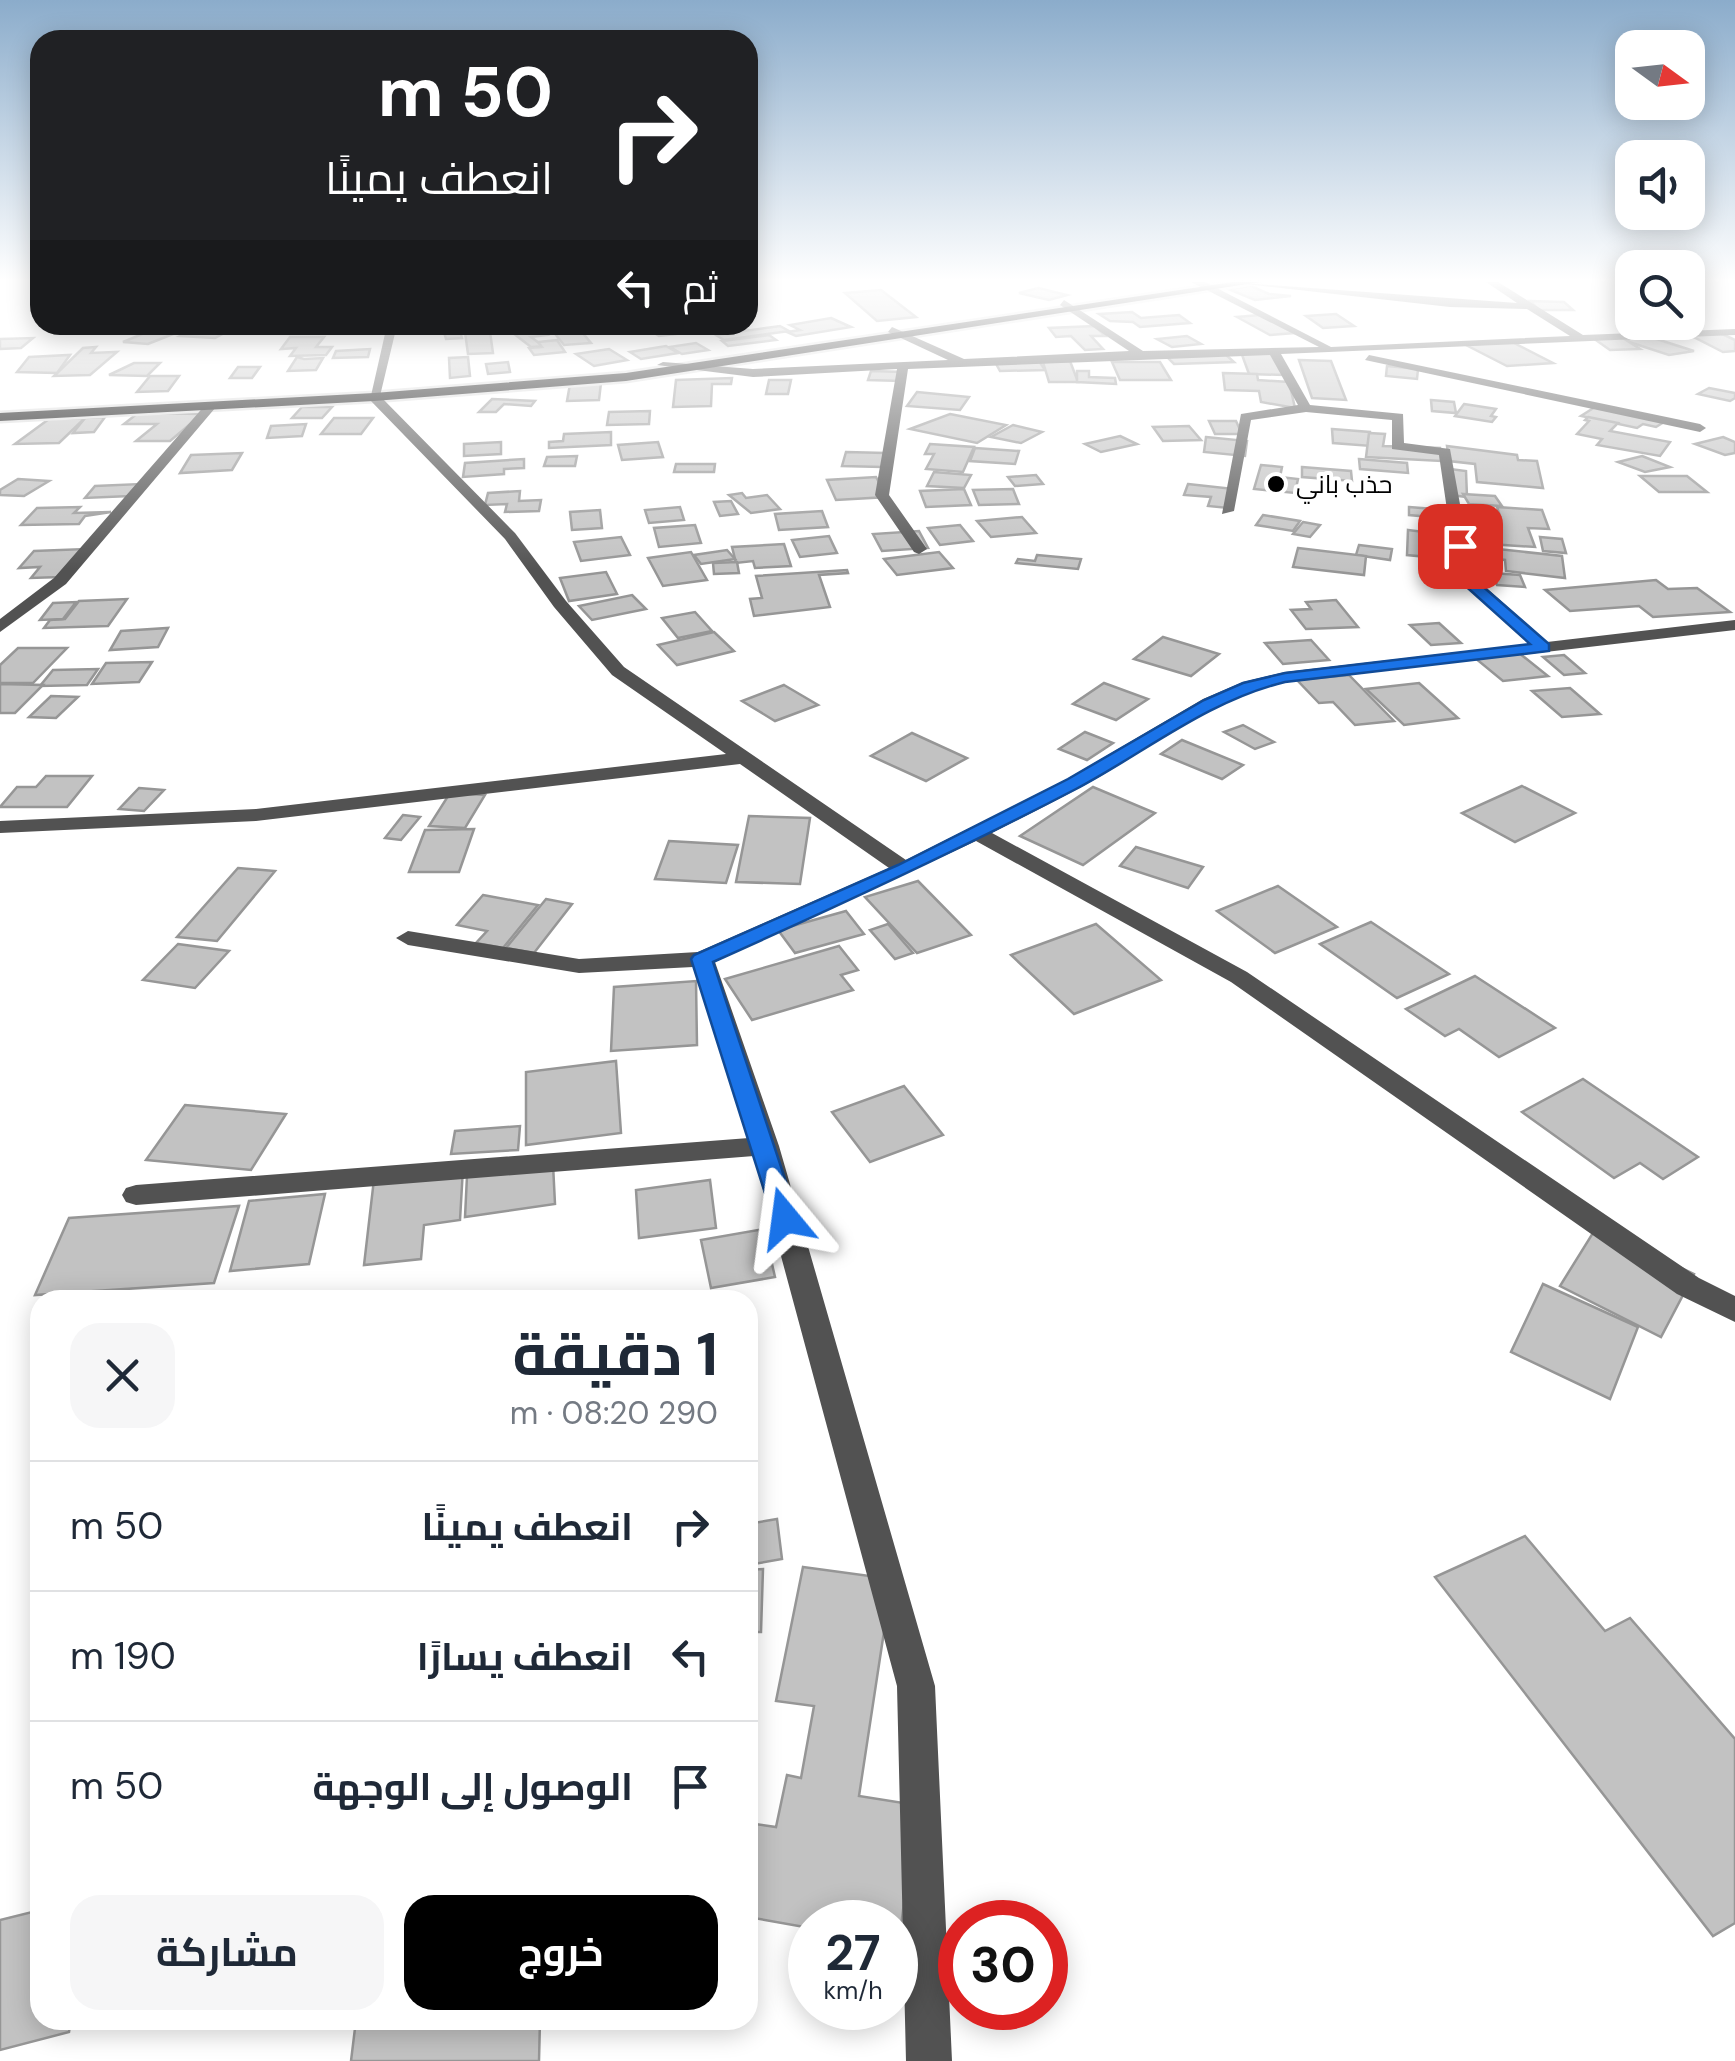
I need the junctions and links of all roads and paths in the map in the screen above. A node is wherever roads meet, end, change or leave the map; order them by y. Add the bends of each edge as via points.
1 (380, 378) edge
2 (568, 378) edge
3 (901, 378) edge
4 (1289, 378) edge
5 (1466, 378) edge
6 (375, 393) junction
7 (210, 407) junction
8 (1306, 408) junction
9 (0, 409) edge
10 (0, 418) edge
11 (1700, 428) dead end
12 (1227, 511) dead end
13 (919, 550) dead end
14 (1735, 625) edge
15 (0, 627) edge
16 (1543, 647) junction
17 (744, 758) junction
18 (0, 827) edge
19 (974, 832) junction
20 (904, 869) junction
21 (408, 938) dead end
22 (702, 959) junction
23 (764, 1146) junction
24 (136, 1195) dead end
25 (1735, 1310) edge
26 (929, 2061) edge

1 - 6 street
2 - 6 main road
3 - 13 street via 882,495
4 - 8 street
5 - 11 street
6 - 7 main road
6 - 9 main road
6 - 17 street via 510,536 618,671
7 - 10 main road
7 - 15 street via 60,580
8 - 12 street via 1245,417
8 - 16 street via 1399,417 1397,446 1445,452 1465,578
14 - 16 street
16 - 19 street via 1248,686
17 - 18 street via 256,815
17 - 20 street
19 - 20 street
19 - 25 street via 1239,978 1688,1286
20 - 22 street
21 - 22 street via 578,966
22 - 23 street
23 - 24 street
23 - 26 street via 916,1686

